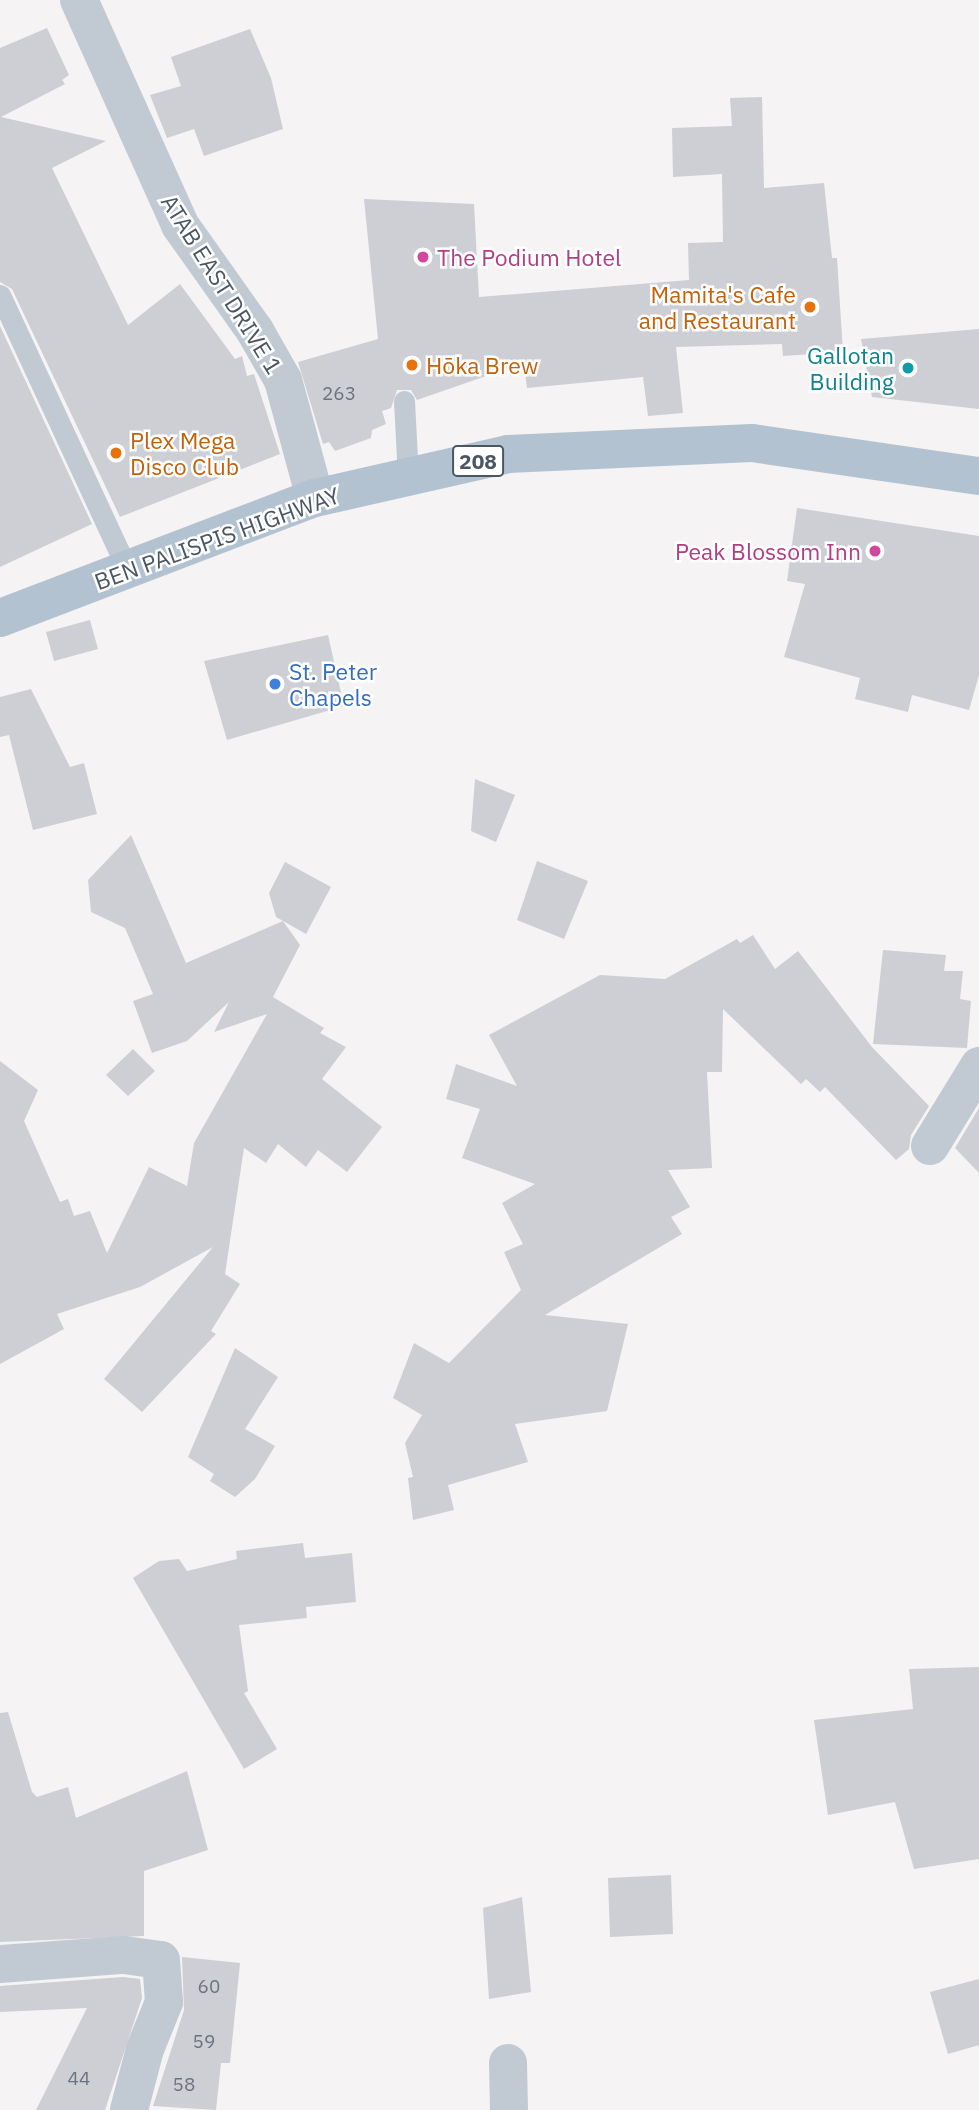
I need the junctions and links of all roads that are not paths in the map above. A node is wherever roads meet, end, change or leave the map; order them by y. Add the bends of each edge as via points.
1 (79, 0) edge
2 (0, 295) edge
3 (404, 401) dead end
4 (979, 476) edge
5 (408, 478) junction
6 (315, 498) junction
7 (127, 568) junction
8 (0, 618) edge
9 (979, 1066) edge
10 (930, 1146) dead end
11 (0, 1964) edge
12 (508, 2063) dead end
13 (129, 2110) edge
14 (509, 2110) edge

1 - 6 street, ATAB EAST DRIVE 1 via 180,225 255,331 283,380
2 - 7 lane
3 - 5 lane
4 - 5 main road, BEN PALISPIS HIGHWAY / 208 via 752,443 679,443 508,454
5 - 6 main road, BEN PALISPIS HIGHWAY / 208
6 - 7 main road, BEN PALISPIS HIGHWAY / 208
7 - 8 main road, BEN PALISPIS HIGHWAY / 208
9 - 10 street
11 - 13 street via 124,1955 161,1959 164,2002 145,2049
12 - 14 street

